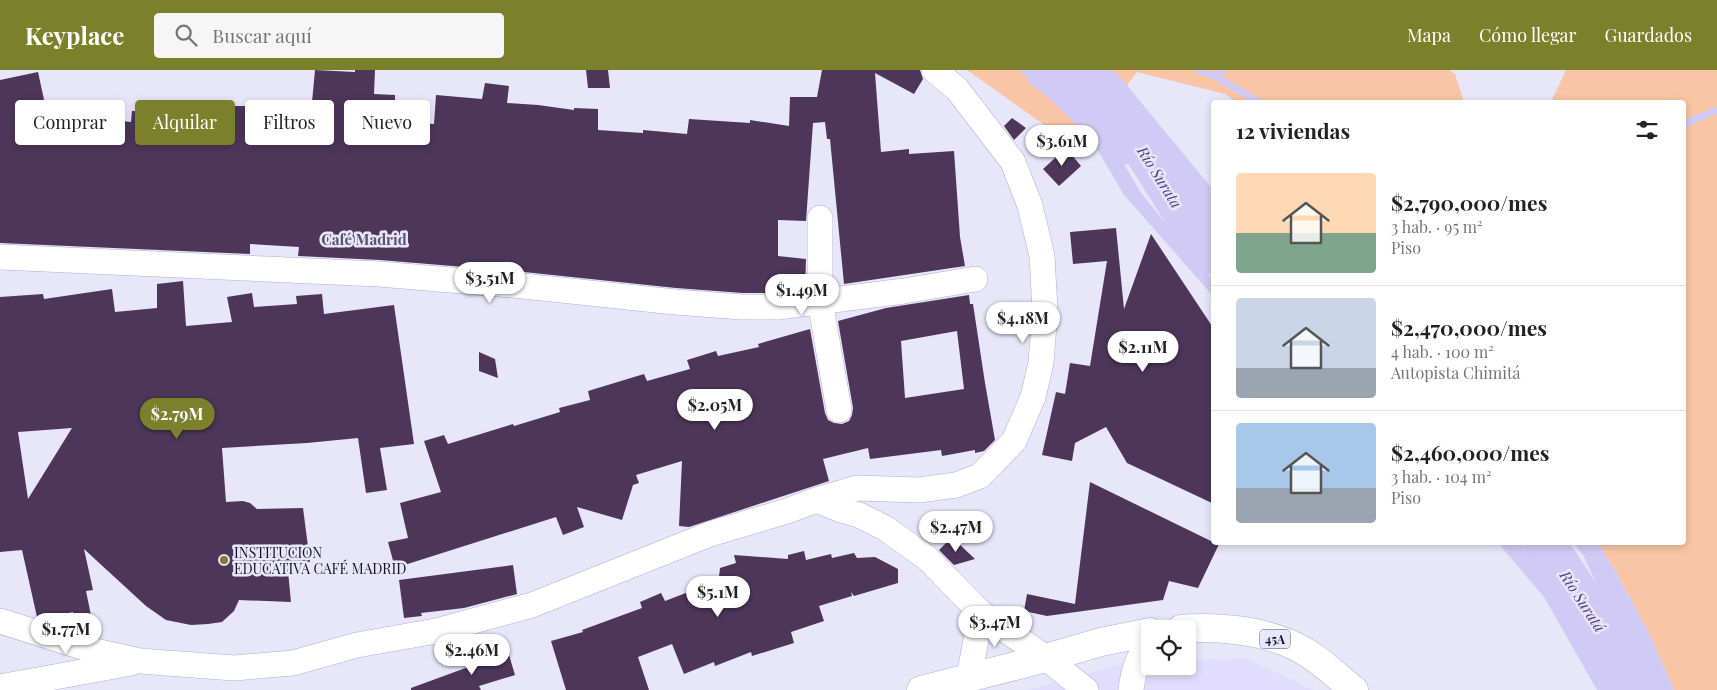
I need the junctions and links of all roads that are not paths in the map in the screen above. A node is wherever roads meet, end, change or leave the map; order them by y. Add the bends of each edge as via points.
1 (934, 70) edge
2 (820, 218) dead end
3 (0, 257) edge
4 (975, 279) dead end
5 (820, 301) junction
6 (839, 410) dead end
7 (816, 500) junction
8 (981, 613) junction
9 (0, 621) edge
10 (1196, 628) edge
11 (1141, 634) edge
12 (1141, 654) edge
13 (1046, 658) junction
14 (140, 661) junction
15 (969, 677) junction
16 (236, 679) edge
17 (0, 687) edge
18 (921, 690) edge
19 (1086, 690) edge
20 (1131, 690) edge
21 (1354, 690) edge

1 - 7 street via 957,89 1013,162 1030,206 1042,256 1045,311 1041,363 1033,397 1014,441 980,476 956,485 919,490 857,488
2 - 5 street
3 - 5 street via 379,274 742,307 778,307
4 - 5 street
5 - 6 street
7 - 8 street via 885,528 927,558
7 - 16 street via 710,534 532,605 436,631 357,645
8 - 13 street
8 - 15 street
9 - 14 street via 95,651
10 - 21 highway, 45A via 1251,632 1288,643 1318,660
11 - 13 highway
12 - 20 street via 1132,676
13 - 15 highway
13 - 19 street
14 - 16 street
14 - 17 street
15 - 18 highway

